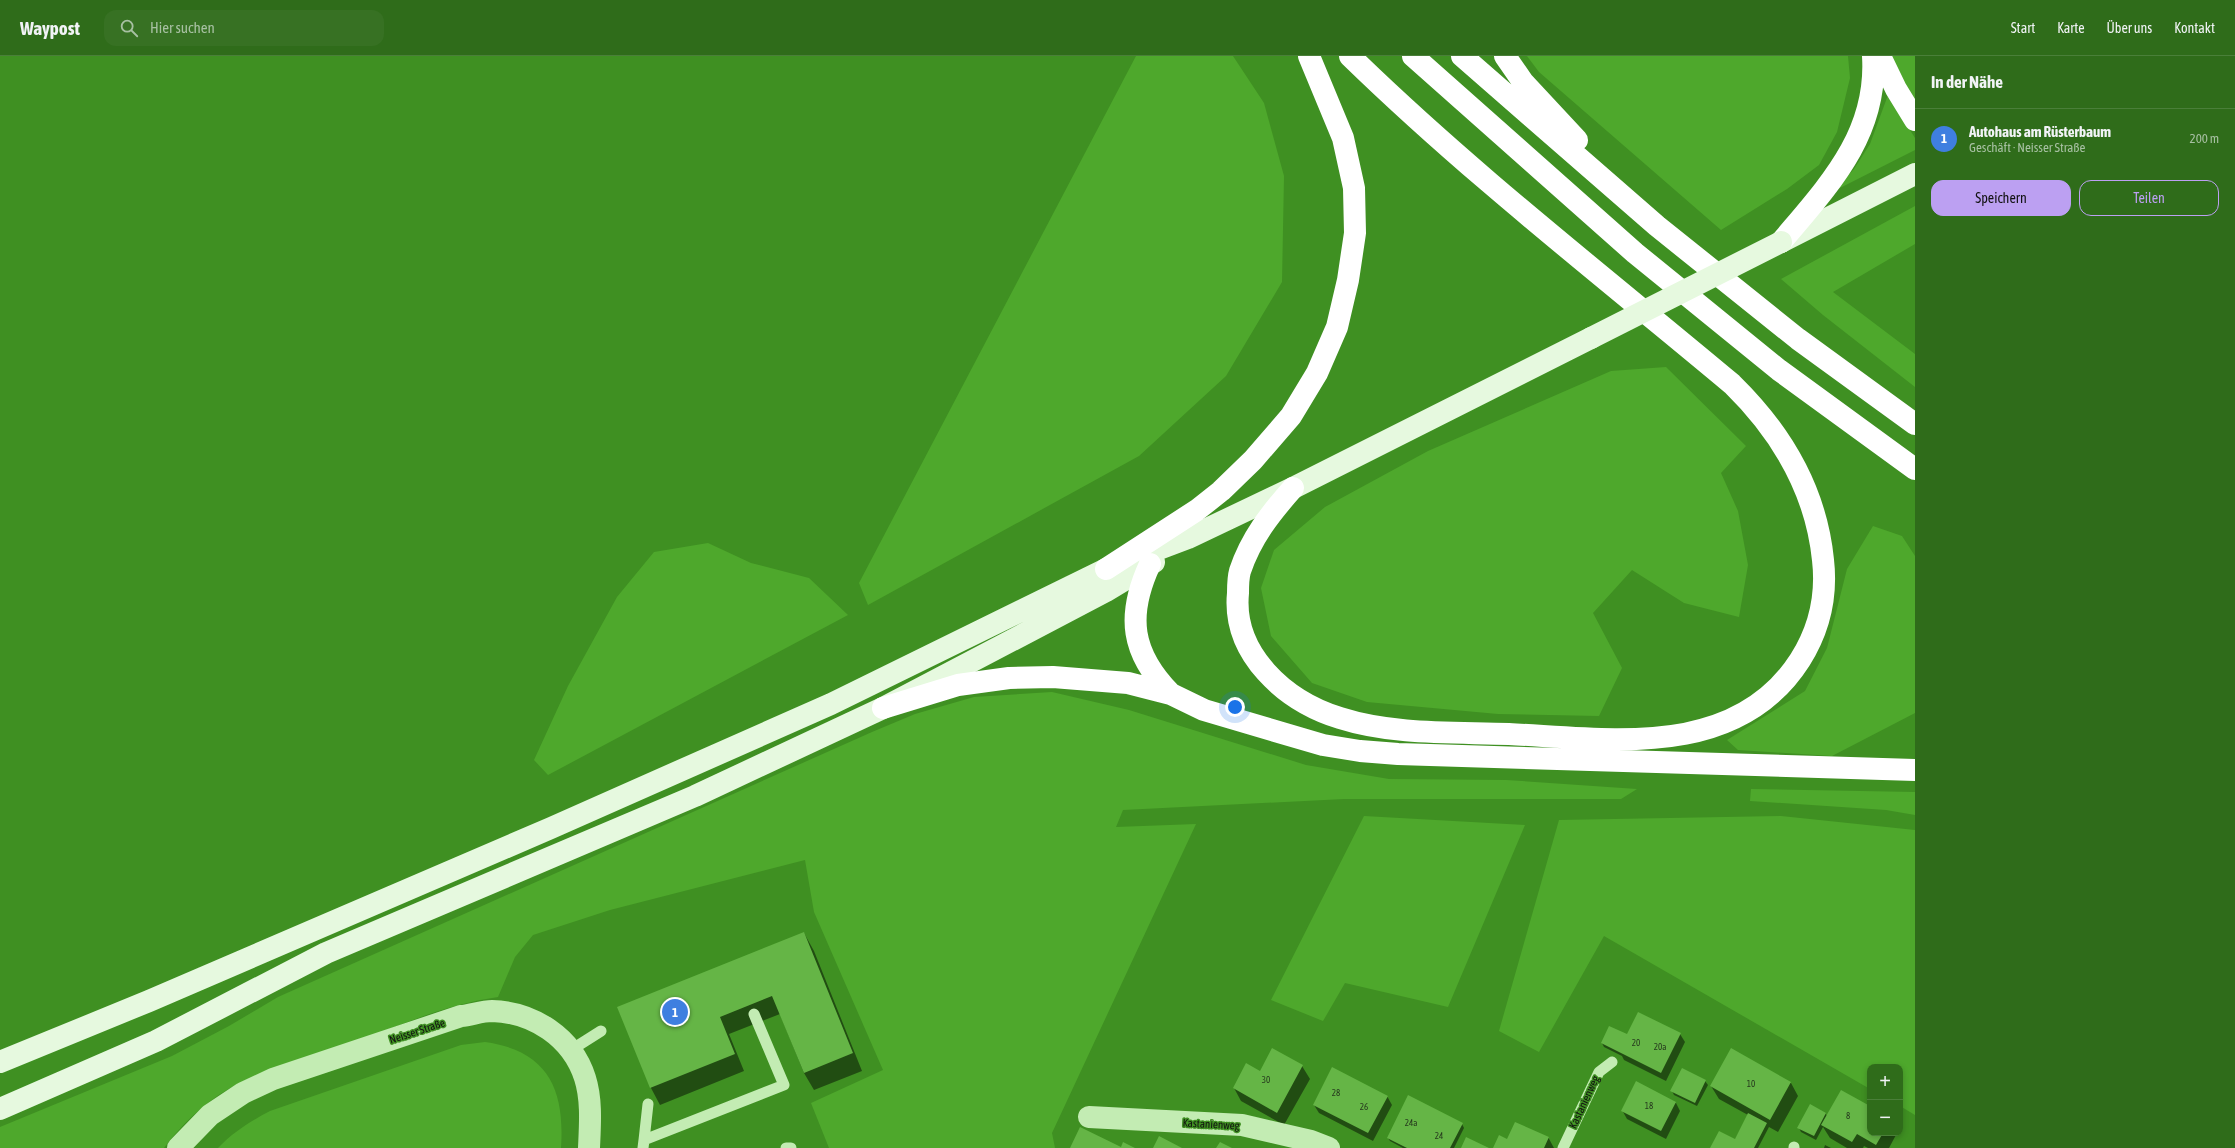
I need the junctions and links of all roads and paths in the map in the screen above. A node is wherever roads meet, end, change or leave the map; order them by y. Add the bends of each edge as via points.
1 (1309, 56) edge
2 (1350, 56) edge
3 (1413, 56) edge
4 (1462, 56) edge
5 (1505, 56) edge
6 (1872, 56) edge
7 (1880, 56) edge
8 (1915, 120) edge
9 (1915, 174) edge
10 (1657, 226) junction
11 (1781, 242) junction
12 (1915, 424) edge
13 (1915, 469) edge
14 (1293, 488) junction
15 (1188, 538) junction
16 (1150, 564) junction
17 (1106, 570) junction
18 (1171, 694) junction
19 (883, 708) junction
20 (1915, 770) edge
21 (754, 1014) dead end
22 (601, 1032) dead end
23 (571, 1050) junction
24 (0, 1062) edge
25 (1612, 1062) dead end
26 (648, 1104) dead end
27 (0, 1108) edge
28 (1088, 1117) dead end
29 (644, 1144) edge
30 (178, 1148) edge
31 (589, 1148) edge
32 (786, 1148) edge
33 (790, 1148) edge
34 (1330, 1148) edge
35 (1563, 1148) edge

1 - 17 highway via 1343,138 1354,188 1355,233 1348,280 1336,327 1317,373 1291,416 1253,460 1221,492 1197,510
2 - 14 highway via 1389,95 1491,185 1732,384 1765,419 1792,459 1815,516 1824,570 1820,611 1806,651 1781,684 1749,710 1732,719 1693,732 1636,740 1377,727 1340,718 1310,706 1284,690 1264,670 1249,649 1239,626 1239,574 1249,548 1263,523
3 - 13 highway via 1635,253 1779,370
4 - 10 highway
5 - 10 highway via 1523,82
6 - 11 highway via 1874,70 1870,106 1849,156
7 - 8 highway
9 - 11 main road
10 - 12 highway via 1798,339
11 - 14 main road, bridge
14 - 15 main road
15 - 16 main road
15 - 17 main road
16 - 18 highway via 1136,602 1138,641 1144,662
16 - 19 main road via 1106,591
17 - 24 main road via 859,690 694,765 149,1002
18 - 19 highway via 1128,683 1053,677 1009,678 958,685
18 - 20 highway via 1204,710 1323,745 1360,751
19 - 27 main road via 694,796 326,953 156,1041
21 - 29 lane via 784,1085
22 - 23 lane
23 - 30 street, Neisser Straße via 554,1034 526,1016 490,1011 461,1016 273,1079 249,1090 210,1115
23 - 31 street, Neisser Straße via 585,1078 590,1119
25 - 35 lane, Kastanienweg via 1599,1072
26 - 29 lane
28 - 34 street, Kastanienweg via 1242,1125 1311,1140
32 - 33 lane

